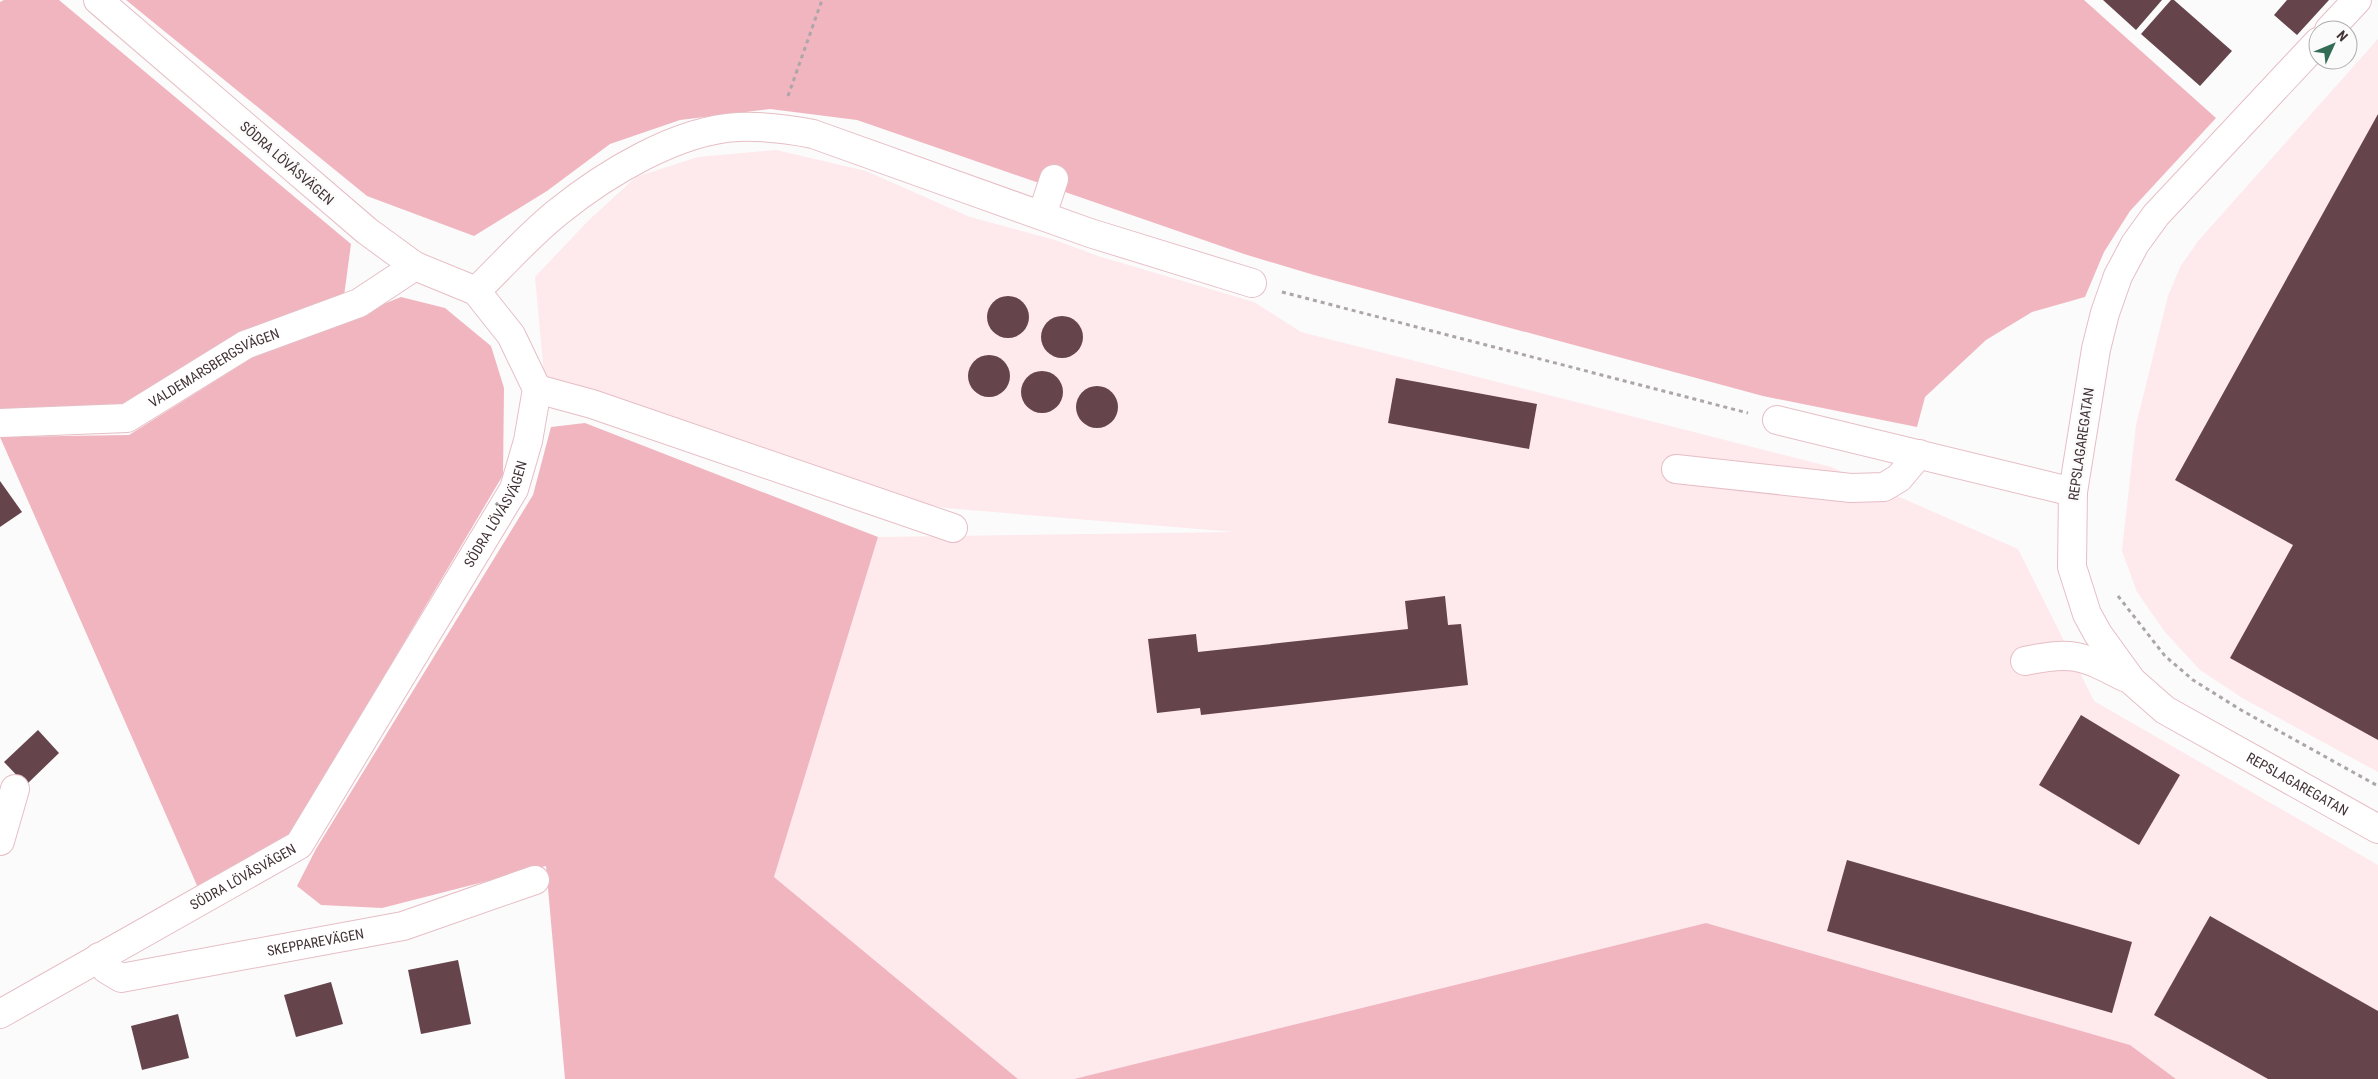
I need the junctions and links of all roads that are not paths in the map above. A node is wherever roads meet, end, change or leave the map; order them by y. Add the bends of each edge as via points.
1 (98, 0) edge
2 (2357, 0) edge
3 (2338, 20) edge
4 (2308, 53) edge
5 (1054, 179) dead end
6 (1042, 215) junction
7 (415, 266) junction
8 (1252, 284) road end
9 (476, 291) junction
10 (537, 389) junction
11 (1777, 420) road end
12 (0, 423) edge
13 (1919, 454) junction
14 (1676, 469) dead end
15 (2073, 492) junction
16 (953, 528) dead end
17 (2025, 661) dead end
18 (2132, 681) junction
19 (15, 789) dead end
20 (2378, 829) edge
21 (0, 841) edge
22 (535, 880) dead end
23 (99, 957) junction
24 (0, 1014) edge

1 - 7 street, SÖDRA LÖVÅSVÄGEN via 368,231
2 - 3 street
4 - 15 street, REPSLAGAREGATAN via 2156,215 2135,244 2118,276 2096,349
5 - 6 street
6 - 8 street via 1094,244
6 - 9 street via 813,134 777,128 736,127 694,135 657,150 589,190 557,212
7 - 9 street, SÖDRA LÖVÅSVÄGEN
7 - 12 street, VALDEMARSBERGSVÄGEN via 359,303 245,345 127,418
9 - 10 street, SÖDRA LÖVÅSVÄGEN via 511,335
10 - 16 street via 592,404
10 - 23 street, SÖDRA LÖVÅSVÄGEN via 528,441 514,489 299,845
11 - 13 street
13 - 14 street via 1899,478 1884,487 1851,488
13 - 15 street
15 - 18 street, REPSLAGAREGATAN via 2072,566 2078,591 2098,634
17 - 18 street via 2073,655 2098,663
18 - 20 street, REPSLAGAREGATAN via 2165,710
19 - 21 street
22 - 23 street, SKEPPAREVÄGEN via 404,926 121,978 106,969
23 - 24 street, SÖDRA LÖVÅSVÄGEN

